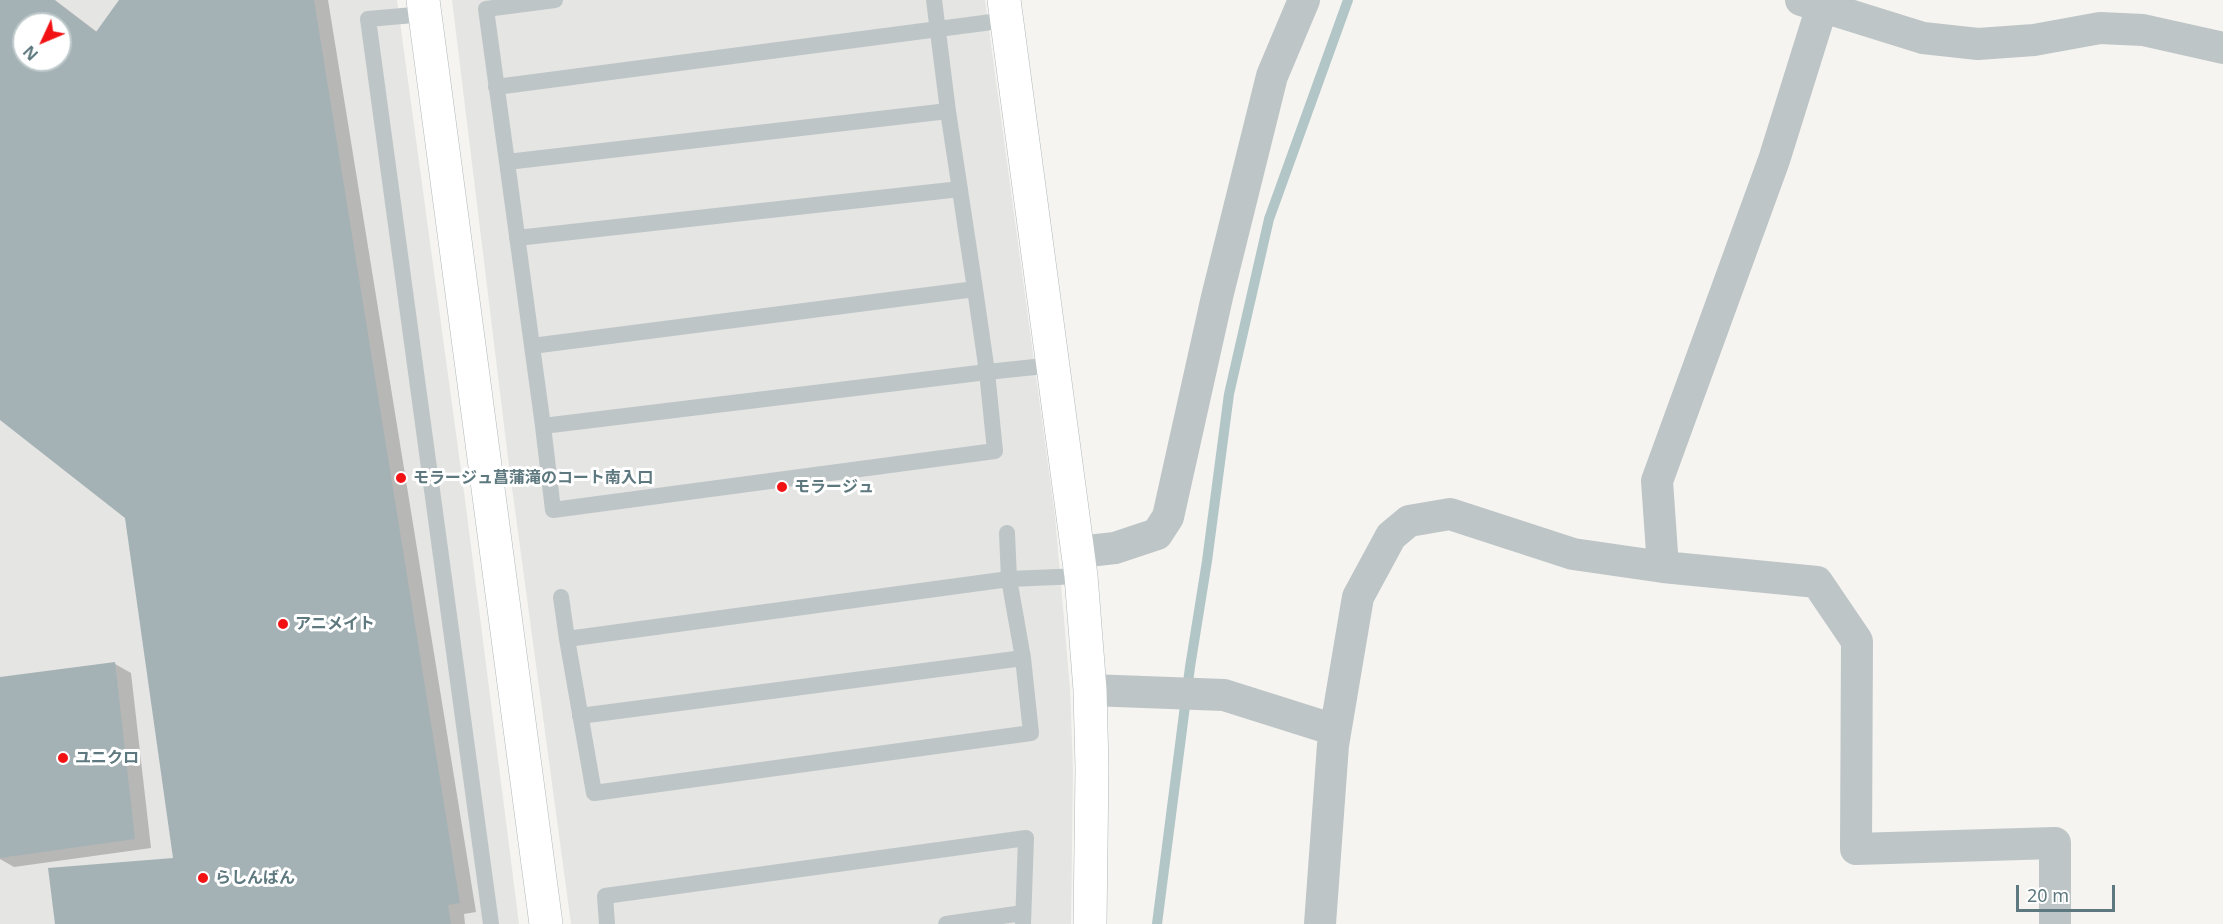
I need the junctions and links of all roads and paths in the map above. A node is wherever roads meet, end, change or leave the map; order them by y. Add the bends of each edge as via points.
1 (555, 0) edge
2 (934, 0) edge
3 (1304, 0) edge
4 (1816, 2) edge
5 (486, 4) edge
6 (424, 7) edge
7 (1006, 10) edge
8 (937, 29) junction
9 (2223, 48) edge
10 (496, 87) junction
11 (948, 111) junction
12 (507, 162) junction
13 (960, 189) junction
14 (517, 238) junction
15 (975, 289) junction
16 (532, 346) junction
17 (1054, 365) junction
18 (987, 372) junction
19 (543, 426) junction
20 (1007, 533) dead end
21 (1080, 564) junction
22 (1663, 567) junction
23 (1009, 579) junction
24 (561, 597) dead end
25 (567, 639) junction
26 (1023, 658) junction
27 (1090, 690) junction
28 (580, 716) junction
29 (1335, 730) junction
30 (1023, 918) edge
31 (491, 924) edge
32 (546, 924) edge
33 (608, 924) edge
34 (946, 924) edge
35 (1090, 924) edge
36 (1320, 924) edge
37 (2055, 924) edge

1 - 5 lane
2 - 8 lane
3 - 21 street via 1272,76 1168,517 1157,534
4 - 9 street via 1923,38 1978,44 2034,40 2100,28 2143,30
4 - 22 street via 1774,160 1657,481
5 - 10 lane
6 - 31 lane via 368,20
6 - 32 street
7 - 8 lane
7 - 17 street
8 - 10 lane
8 - 11 lane
10 - 12 lane
11 - 12 lane
11 - 13 lane
12 - 14 lane
13 - 14 lane
13 - 15 lane
14 - 16 lane
15 - 16 lane
15 - 18 lane
16 - 19 lane
17 - 18 lane
17 - 21 street
18 - 19 lane
18 - 19 lane via 996,451 553,510
20 - 23 lane
21 - 23 lane
21 - 27 street
22 - 29 street via 1573,554 1450,514 1409,521 1392,536 1358,597
22 - 37 street via 1817,582 1857,641 1856,849 2055,843
23 - 25 lane
23 - 26 lane
24 - 25 lane
25 - 28 lane
26 - 28 lane
26 - 28 lane via 1031,733 594,793
27 - 29 street via 1224,695
27 - 35 street
29 - 36 street
30 - 33 lane via 1026,838 605,896
30 - 34 lane

